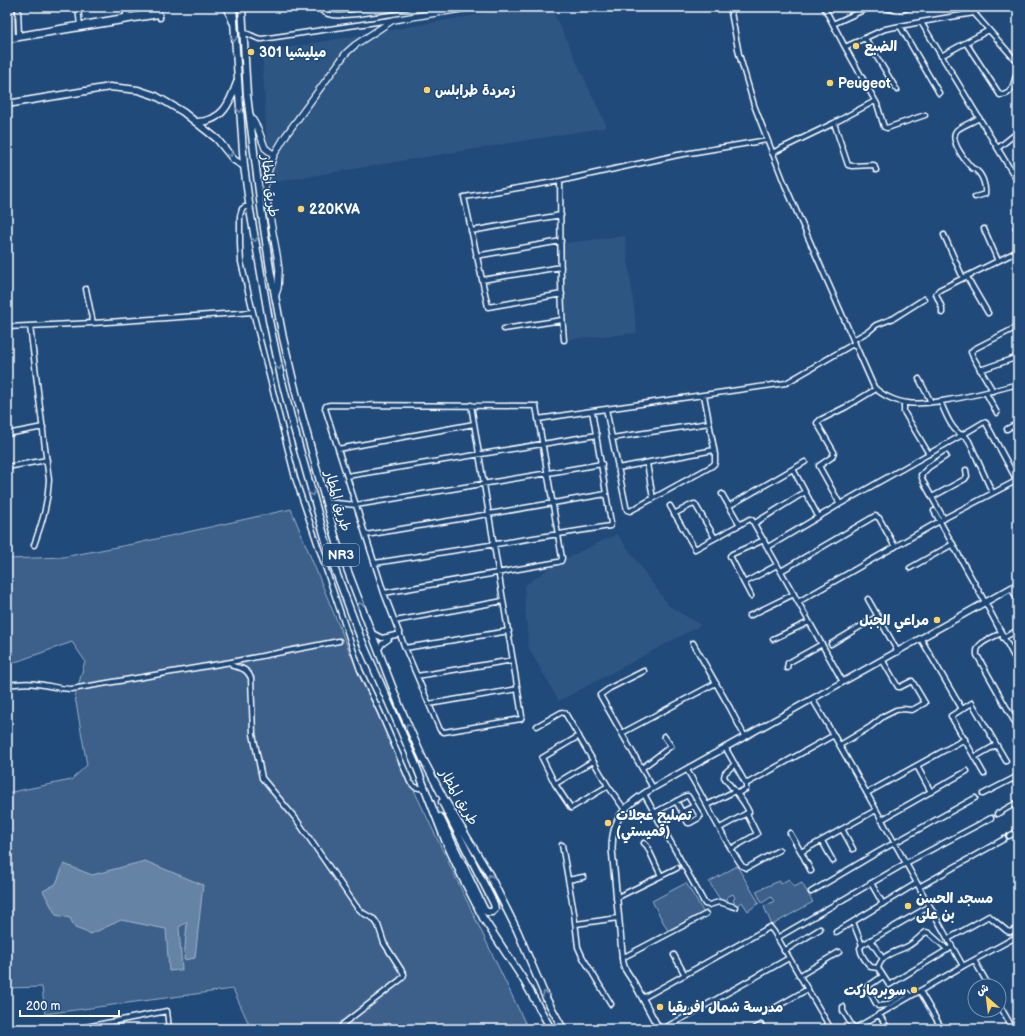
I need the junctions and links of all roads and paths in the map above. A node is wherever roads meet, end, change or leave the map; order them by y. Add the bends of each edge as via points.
1 (12, 7) edge
2 (18, 7) edge
3 (78, 7) edge
4 (134, 7) edge
5 (228, 7) edge
6 (233, 7) edge
7 (242, 7) edge
8 (246, 7) edge
9 (318, 7) edge
10 (357, 7) edge
11 (408, 7) edge
12 (473, 7) edge
13 (730, 7) edge
14 (824, 7) edge
15 (870, 7) edge
16 (885, 7) edge
17 (910, 7) edge
18 (981, 7) edge
19 (396, 9) junction
20 (159, 13) edge
21 (974, 13) junction
22 (357, 14) junction
23 (126, 19) junction
24 (243, 19) junction
25 (395, 20) junction
26 (233, 21) junction
27 (920, 22) junction
28 (833, 24) junction
29 (900, 26) junction
30 (80, 27) junction
31 (989, 30) junction
32 (243, 33) junction
33 (7, 37) edge
34 (19, 37) junction
35 (13, 38) junction
36 (865, 38) junction
37 (7, 40) edge
38 (966, 42) junction
39 (845, 47) junction
40 (941, 56) junction
41 (1018, 63) edge
42 (1018, 69) edge
43 (238, 80) junction
44 (897, 90) dead end
45 (938, 93) dead end
46 (875, 101) junction
47 (7, 104) edge
48 (249, 113) junction
49 (925, 115) dead end
50 (979, 118) junction
51 (197, 122) junction
52 (834, 123) junction
53 (1018, 134) edge
54 (767, 140) junction
55 (998, 148) junction
56 (772, 153) junction
57 (274, 155) junction
58 (244, 166) junction
59 (876, 170) dead end
60 (560, 180) junction
61 (1018, 182) edge
62 (975, 197) dead end
63 (249, 207) junction
64 (561, 215) junction
65 (984, 229) dead end
66 (471, 231) junction
67 (944, 236) dead end
68 (561, 241) junction
69 (1018, 251) edge
70 (476, 256) junction
71 (998, 261) junction
72 (561, 267) junction
73 (965, 277) junction
74 (482, 280) junction
75 (86, 289) dead end
76 (562, 294) junction
77 (275, 297) junction
78 (924, 299) dead end
79 (253, 312) junction
80 (942, 313) dead end
81 (988, 313) dead end
82 (562, 320) junction
83 (93, 323) junction
84 (30, 326) junction
85 (7, 327) edge
86 (1015, 328) dead end
87 (504, 329) dead end
88 (564, 340) dead end
89 (854, 341) junction
90 (1018, 357) edge
91 (980, 370) junction
92 (919, 379) dead end
93 (1018, 384) edge
94 (876, 390) junction
95 (993, 391) junction
96 (986, 393) junction
97 (704, 395) junction
98 (940, 401) junction
99 (931, 402) junction
100 (904, 403) junction
101 (471, 405) junction
102 (606, 409) junction
103 (592, 411) junction
104 (997, 413) dead end
105 (538, 419) junction
106 (709, 423) junction
107 (474, 424) junction
108 (1018, 424) edge
109 (43, 427) junction
110 (1007, 429) dead end
111 (7, 434) edge
112 (597, 435) junction
113 (962, 435) junction
114 (612, 438) junction
115 (542, 444) junction
116 (338, 448) junction
117 (714, 450) junction
118 (928, 454) junction
119 (479, 455) junction
120 (946, 456) dead end
121 (47, 460) junction
122 (806, 462) dead end
123 (647, 463) junction
124 (602, 464) junction
125 (7, 468) edge
126 (618, 468) junction
127 (793, 469) junction
128 (966, 470) dead end
129 (547, 473) junction
130 (347, 476) junction
131 (484, 484) junction
132 (805, 492) junction
133 (992, 492) junction
134 (606, 494) junction
135 (722, 494) dead end
136 (932, 497) junction
137 (653, 499) junction
138 (325, 502) junction
139 (552, 503) junction
140 (840, 504) junction
141 (356, 505) junction
142 (670, 506) dead end
143 (729, 506) junction
144 (934, 511) dead end
145 (489, 514) junction
146 (674, 514) junction
147 (818, 516) junction
148 (942, 520) junction
149 (755, 523) junction
150 (740, 525) junction
151 (558, 534) junction
152 (366, 535) junction
153 (715, 538) junction
154 (764, 540) junction
155 (494, 544) junction
156 (953, 544) junction
157 (34, 545) dead end
158 (768, 547) junction
159 (895, 547) junction
160 (375, 563) junction
161 (777, 565) junction
162 (910, 568) dead end
163 (781, 571) junction
164 (499, 572) junction
165 (744, 583) junction
166 (1018, 584) edge
167 (1011, 588) junction
168 (384, 593) junction
169 (794, 594) junction
170 (752, 596) dead end
171 (868, 599) dead end
172 (1018, 600) edge
173 (503, 601) junction
174 (798, 602) junction
175 (985, 602) junction
176 (749, 616) dead end
177 (878, 616) junction
178 (395, 621) junction
179 (809, 622) junction
180 (398, 628) junction
181 (1018, 630) edge
182 (508, 631) junction
183 (371, 633) junction
184 (400, 634) junction
185 (1002, 636) junction
186 (392, 637) junction
187 (773, 639) dead end
188 (921, 639) junction
189 (339, 641) dead end
190 (403, 642) junction
191 (693, 643) dead end
192 (822, 644) junction
193 (831, 644) dead end
194 (405, 648) junction
195 (378, 652) junction
196 (898, 652) junction
197 (513, 660) junction
198 (883, 661) junction
199 (231, 662) junction
200 (1018, 664) edge
201 (787, 668) dead end
202 (644, 670) dead end
203 (417, 676) junction
204 (843, 682) junction
205 (716, 683) junction
206 (7, 685) edge
207 (518, 689) junction
208 (813, 700) junction
209 (429, 704) junction
210 (962, 709) junction
211 (537, 726) dead end
212 (1018, 728) edge
213 (622, 733) junction
214 (834, 735) junction
215 (579, 736) junction
216 (664, 736) dead end
217 (745, 737) junction
218 (965, 739) junction
219 (417, 745) junction
220 (840, 745) junction
221 (996, 745) junction
222 (725, 747) junction
223 (975, 757) junction
224 (593, 761) junction
225 (1006, 761) dead end
226 (735, 764) junction
227 (415, 765) junction
228 (917, 766) junction
229 (642, 768) junction
230 (687, 770) junction
231 (967, 771) dead end
232 (984, 774) dead end
233 (1016, 777) edge
234 (555, 784) junction
235 (746, 784) junction
236 (1018, 785) edge
237 (608, 786) junction
238 (653, 788) junction
239 (424, 789) junction
240 (737, 792) junction
241 (931, 792) junction
242 (867, 793) junction
243 (644, 794) junction
244 (983, 794) dead end
245 (975, 798) dead end
246 (676, 801) junction
247 (1018, 802) edge
248 (707, 805) junction
249 (694, 806) junction
250 (625, 810) junction
251 (876, 810) junction
252 (682, 812) junction
253 (654, 813) junction
254 (747, 814) junction
255 (997, 814) dead end
256 (991, 818) dead end
257 (881, 820) junction
258 (720, 828) junction
259 (842, 829) junction
260 (1018, 831) edge
261 (790, 833) dead end
262 (1009, 836) dead end
263 (1004, 839) dead end
264 (822, 841) junction
265 (644, 843) dead end
266 (895, 844) junction
267 (562, 845) dead end
268 (731, 849) junction
269 (853, 849) dead end
270 (779, 850) dead end
271 (801, 852) junction
272 (833, 861) dead end
273 (906, 864) junction
274 (677, 868) dead end
275 (811, 871) dead end
276 (661, 876) junction
277 (583, 877) dead end
278 (568, 880) junction
279 (871, 883) junction
280 (918, 885) junction
281 (810, 892) dead end
282 (616, 898) junction
283 (883, 904) junction
284 (930, 906) junction
285 (735, 907) dead end
286 (934, 913) junction
287 (706, 914) dead end
288 (916, 914) junction
289 (618, 918) junction
290 (853, 922) junction
291 (576, 924) junction
292 (1018, 928) edge
293 (820, 929) dead end
294 (836, 932) dead end
295 (1018, 936) edge
296 (777, 938) junction
297 (948, 939) junction
298 (870, 940) junction
299 (862, 944) junction
300 (950, 949) junction
301 (784, 951) junction
302 (839, 952) dead end
303 (674, 955) dead end
304 (622, 958) junction
305 (789, 958) junction
306 (883, 958) junction
307 (974, 960) junction
308 (963, 966) junction
309 (878, 968) junction
310 (685, 975) junction
311 (799, 976) junction
312 (883, 976) junction
313 (984, 978) edge
314 (808, 989) junction
315 (920, 991) junction
316 (910, 996) junction
317 (643, 998) junction
318 (610, 1004) dead end
319 (843, 1007) dead end
320 (769, 1011) dead end
321 (879, 1014) junction
322 (1007, 1018) edge
323 (76, 1029) edge
324 (170, 1029) edge
325 (340, 1029) edge
326 (551, 1029) edge
327 (563, 1029) edge
328 (661, 1029) edge
329 (754, 1029) edge
330 (764, 1029) edge
331 (831, 1029) edge
332 (854, 1029) edge
333 (888, 1029) edge
334 (942, 1029) edge
335 (1013, 1029) edge

1 - 35 street
2 - 34 street
3 - 30 street
4 - 23 street via 126,13
5 - 26 highway
6 - 26 main road, طريق المطار / NR3
7 - 24 main road, طريق المطار / NR3
8 - 24 main road
9 - 22 street via 332,16
10 - 22 street
11 - 19 street
12 - 25 main road
13 - 54 street via 745,78
14 - 28 street
15 - 28 street
16 - 17 street via 893,11
18 - 21 street
19 - 22 street
19 - 25 street
20 - 23 street
21 - 27 street
21 - 31 street
23 - 30 street
24 - 32 main road, طريق المطار / NR3
25 - 32 street via 262,39
25 - 57 main road via 355,44 346,53
26 -> 43 main road, طريق المطار / NR3
27 - 29 street
27 - 40 street
28 - 39 street
29 - 36 street via 885,29
29 - 45 street
30 - 34 street
31 - 38 street
31 - 41 street
32 - 48 main road, طريق المطار / NR3
33 - 35 street
34 - 35 street
35 - 37 street
36 - 39 street
36 - 44 street
38 - 40 street
38 - 42 street via 1000,95 1012,90
39 - 46 street
40 - 50 street
43 - 51 main road via 230,102 224,109 212,119
43 -> 58 main road, طريق المطار / NR3
46 - 49 street via 885,128
46 - 52 street
47 - 51 main road via 100,88 129,88 156,96
48 - 57 main road via 265,148
48 - 77 main road, طريق المطار / NR3
50 - 55 street
50 - 62 street via 956,131 954,136 956,146 978,171 984,183 985,194
51 -> 58 main road via 217,139 234,160
52 - 56 street
52 - 59 street via 848,165 874,165
53 - 55 street
54 - 56 street
54 - 60 street via 678,155
55 - 61 street
56 - 89 street
57 - 77 main road via 264,187 277,255 279,280
58 - 63 main road, طريق المطار / NR3
60 - 64 street
60 - 66 street via 464,197
63 - 79 street via 243,207 241,210 240,248
63 -> 227 main road, طريق المطار / NR3 via 281,377 321,525 361,639
64 - 66 street
64 - 68 street
65 - 71 street
66 - 70 street
67 - 73 street
68 - 70 street
68 - 72 street
69 - 71 street
70 - 74 street
71 - 73 street
72 - 74 street
72 - 76 street
73 - 80 street via 937,291
73 - 81 street
74 - 76 street via 488,307
75 - 83 street
76 - 82 street
77 - 138 main road, طريق المطار / NR3 via 298,401
78 - 89 street via 894,318 876,325
79 - 83 street
79 - 239 street via 295,478 360,670 410,782 415,787
82 - 87 street
82 - 88 street
83 - 84 street
84 - 85 street
84 - 109 street
86 - 91 street via 972,350 971,354
89 - 94 street
89 - 97 street via 786,382
90 - 91 street
91 - 95 street
92 - 99 street
93 - 95 street
94 - 100 street
94 - 140 street via 817,423 834,452 832,457 819,466
95 - 96 street
96 - 98 street
96 - 104 street
97 - 102 street
97 - 106 street
98 - 99 street
98 - 113 street via 955,429
99 - 100 street
100 - 118 street via 904,412
101 - 105 street via 534,406 537,408
101 - 107 street
101 - 116 street via 328,405 325,410
102 - 103 street
102 - 114 street
103 - 105 street
103 - 112 street
105 - 115 street
106 - 114 street
106 - 117 street
107 - 116 street
107 - 119 street
108 - 110 street
109 - 111 street
109 - 121 street
112 - 115 street
112 - 124 street
113 - 118 street
113 - 133 street via 969,441
113 - 133 street via 985,422 1012,470 1014,482
114 - 126 street
115 - 119 street
115 - 129 street
116 - 130 street
117 - 123 street
117 - 137 street via 715,463 712,466
118 - 140 street
119 - 130 street
119 - 131 street
120 - 136 street via 921,475
121 - 125 street
121 - 157 street via 47,501
122 - 127 street
123 - 126 street
123 - 137 street
124 - 129 street
124 - 134 street
126 - 137 street via 627,510 635,509
127 - 132 street
127 - 143 street
128 - 136 street via 965,479
129 - 131 street
129 - 139 street
130 - 141 street
131 - 141 street
131 - 145 street
132 - 147 street
132 - 149 street
133 - 148 street
134 - 139 street
134 - 151 street via 610,526
135 - 143 street
136 - 148 street
138 - 141 street
183 -> 138 main road, طريق المطار / NR3 via 342,558
139 - 145 street
139 - 151 street
140 - 147 street
141 - 152 street
142 - 146 street
143 - 150 street
144 - 148 street
145 - 152 street
145 - 155 street
146 - 153 street via 695,504
146 - 153 street via 695,549
147 - 158 street
148 - 156 street
148 - 159 street
149 - 150 street via 750,519
149 - 154 street
150 - 153 street
151 - 155 street
151 - 164 street via 562,558 560,561
152 - 160 street
154 - 158 street
154 - 165 street via 730,557
155 - 160 street
155 - 164 street
156 - 162 street
156 - 175 street
158 - 161 street
159 - 163 street via 879,518 875,516
159 - 174 street
160 - 168 street
161 - 163 street
161 - 165 street
163 - 169 street
164 - 168 street
164 - 173 street
165 - 170 street
166 - 167 street
167 - 172 street
167 - 175 street
168 - 178 street
169 - 174 street
169 - 176 street
171 - 177 street
173 - 178 street
173 - 182 street
174 - 179 street
175 - 185 street
175 - 188 street
177 - 193 street
177 - 196 street
178 - 180 street
179 - 187 street
179 - 192 street
180 - 184 street
180 - 186 street
181 - 185 street
182 - 194 street
182 - 197 street
183 - 186 street via 382,638
183 - 195 main road, طريق المطار / NR3
184 - 186 street
184 - 190 street
185 - 200 street
185 - 212 street via 978,646 976,650
186 - 190 street
186 - 195 street via 384,642
188 - 196 street
188 - 210 street
189 - 199 street
190 - 194 street
191 - 205 street
192 - 201 street via 788,663
192 - 204 street
194 - 203 street
219 -> 195 main road, طريق المطار / NR3
196 - 198 street
197 - 203 street
197 - 207 street
198 - 204 street
198 - 220 street via 898,687 912,680 924,703 912,710 899,709 884,716
199 - 206 street via 72,689 36,684
199 - 325 street via 233,666 244,668 251,678 253,734 262,778 296,819 356,906 374,919 384,943 404,974
202 - 213 street via 600,695
203 - 209 street
204 - 208 street
205 - 213 street
205 - 217 street
207 - 209 street
207 - 209 street via 522,716 520,719 444,732 440,730
208 - 214 street
208 - 217 street
210 - 218 street via 951,716
210 - 221 street via 972,703
211 - 215 street via 564,712
213 - 229 street
214 - 220 street
214 - 235 street
215 - 224 street
215 - 234 street via 542,758
216 - 229 street via 671,746
217 - 222 street
218 - 223 street
218 - 228 street
219 - 227 main road via 439,798 494,904 495,909 492,912 484,909
327 -> 219 main road, طريق المطار / NR3 via 546,998 507,908
220 - 242 street
221 - 223 street
221 - 225 street
222 - 226 street
222 - 230 street
223 - 232 street
224 - 234 street
224 - 237 street
226 - 235 street
226 - 240 street via 724,775
227 - 239 main road, طريق المطار / NR3
228 - 241 street
228 - 242 street
229 - 238 street
230 - 238 street
230 - 248 street
231 - 241 street
233 - 236 street
233 - 244 street
234 - 237 street via 571,808
235 - 240 street via 746,789
237 - 250 street
238 - 243 street
239 - 326 main road, طريق المطار / NR3 via 472,899 520,974
240 - 248 street
240 - 254 street via 749,811
241 - 257 street
242 - 251 street
243 - 250 street
243 - 253 street
245 - 266 street
246 - 249 street via 688,796
246 - 252 street
246 - 253 street
247 - 255 street
248 - 258 street
249 - 252 street
249 - 252 street via 700,816 699,819 689,823
250 - 282 street via 616,822 612,840
251 - 257 street
251 - 259 street
253 - 285 street via 705,904 718,902
254 - 258 street
254 - 268 street via 757,834
256 - 273 street
257 - 266 street
258 - 268 street
259 - 264 street
259 - 269 street
260 - 262 street
261 - 271 street
263 - 280 street
264 - 271 street
264 - 272 street
265 - 276 street
266 - 273 street
266 - 281 street
267 - 278 street
268 - 270 street via 742,866 747,868
271 - 275 street
273 - 279 street
273 - 280 street
274 - 276 street
276 - 282 street
277 - 278 street
278 - 291 street
279 - 283 street
279 - 296 street
280 - 283 street
280 - 284 street
282 - 289 street
283 - 290 street
284 - 286 street
284 - 288 street
286 - 288 street via 923,916
286 - 297 street
287 - 304 street
288 - 298 street
289 - 291 street
289 - 304 street
290 - 294 street
290 - 299 street
291 - 318 street via 582,956
292 - 297 street via 1007,931 989,916
293 - 301 street
295 - 307 street
296 - 301 street
296 - 310 street via 770,927
297 - 300 street
298 - 299 street
298 - 306 street
299 - 309 street via 861,954 865,961 871,967
300 - 306 street via 926,932 908,946
300 - 308 street
300 - 312 street via 889,985
301 - 305 street
302 - 311 street
303 - 310 street
304 - 317 street via 625,969
305 - 311 street
305 - 328 street
306 - 309 street
307 - 308 street
307 - 313 street
308 - 315 street
309 - 312 street
310 - 317 street
311 - 314 street
312 - 316 street via 867,987 878,1006 887,1005 907,993
314 - 320 street
314 - 331 street
315 - 316 street
315 - 334 street
316 - 321 street
317 - 328 street
319 - 332 street
321 - 332 street
321 - 333 street
322 - 335 street
323 - 324 street via 167,1011
329 - 330 street via 761,1025

